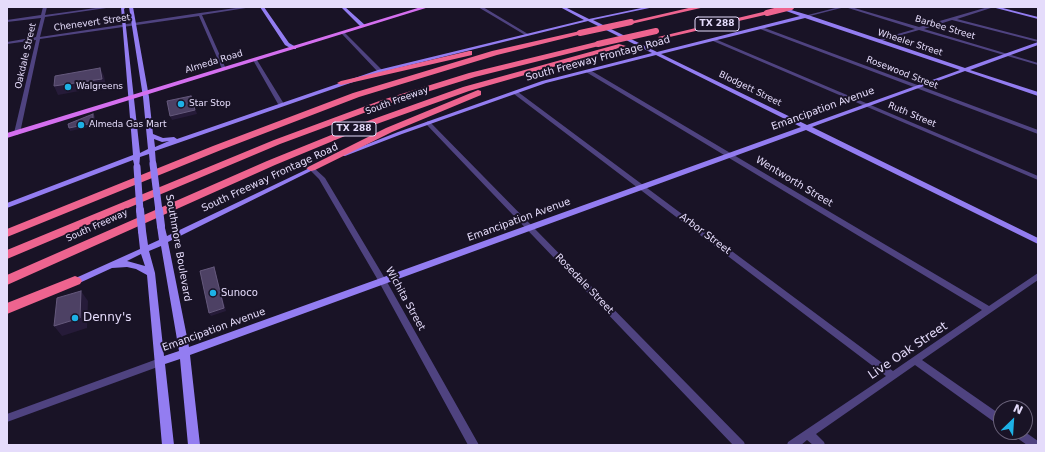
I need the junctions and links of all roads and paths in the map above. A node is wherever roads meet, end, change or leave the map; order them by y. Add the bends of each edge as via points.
1 (45, 7) edge
2 (111, 7) edge
3 (124, 7) edge
4 (131, 7) edge
5 (250, 7) edge
6 (262, 7) edge
7 (343, 7) edge
8 (426, 7) edge
9 (480, 7) edge
10 (562, 7) edge
11 (636, 7) edge
12 (652, 7) edge
13 (702, 7) edge
14 (777, 7) edge
15 (791, 7) edge
16 (843, 7) edge
17 (847, 7) edge
18 (993, 7) edge
19 (415, 8) edge
20 (754, 8) dead end
21 (641, 9) junction
22 (200, 14) junction
23 (43, 16) junction
24 (806, 16) junction
25 (953, 18) junction
26 (1038, 18) edge
27 (588, 20) junction
28 (7, 21) edge
29 (135, 24) junction
30 (124, 26) junction
31 (363, 26) junction
32 (761, 28) junction
33 (918, 28) junction
34 (342, 33) junction
35 (526, 34) junction
36 (38, 39) junction
37 (714, 40) junction
38 (878, 41) junction
39 (1038, 42) edge
40 (7, 43) edge
41 (531, 43) junction
42 (294, 48) junction
43 (604, 49) junction
44 (659, 54) junction
45 (1008, 54) junction
46 (255, 60) junction
47 (1038, 64) edge
48 (142, 68) junction
49 (224, 69) junction
50 (964, 69) junction
51 (128, 71) junction
52 (380, 71) junction
53 (588, 71) junction
54 (341, 83) junction
55 (917, 87) junction
56 (145, 93) junction
57 (516, 93) junction
58 (1038, 94) edge
59 (131, 97) junction
60 (281, 104) junction
61 (866, 105) junction
62 (428, 123) junction
63 (806, 127) junction
64 (1038, 132) edge
65 (17, 133) junction
66 (151, 135) junction
67 (195, 135) junction
68 (7, 136) edge
69 (152, 151) junction
70 (137, 156) junction
71 (729, 156) junction
72 (311, 168) junction
73 (1038, 178) edge
74 (124, 186) junction
75 (642, 187) junction
76 (7, 206) edge
77 (125, 227) junction
78 (531, 228) junction
79 (7, 233) edge
80 (7, 237) edge
81 (164, 240) junction
82 (1038, 241) edge
83 (144, 250) junction
84 (7, 255) edge
85 (104, 268) junction
86 (7, 273) edge
87 (151, 273) junction
88 (1038, 276) edge
89 (7, 280) edge
90 (75, 281) junction
91 (383, 282) junction
92 (7, 309) edge
93 (989, 310) junction
94 (7, 314) edge
95 (185, 353) junction
96 (916, 360) junction
97 (160, 362) junction
98 (893, 376) junction
99 (993, 415) edge
100 (7, 418) edge
101 (808, 434) junction
102 (168, 445) edge
103 (194, 445) edge
104 (474, 445) edge
105 (740, 445) edge
106 (792, 445) edge
107 (820, 445) edge

1 - 23 street, Oakdale Street
2 - 23 street
3 - 30 main road
4 - 29 main road, Southmore Boulevard
5 - 22 street, Chenevert Street
6 - 42 main road via 287,44
7 - 31 main road
8 - 19 main road, Almeda Road
9 - 35 street
10 - 27 main road, Blodgett Street
11 - 21 street
12 - 21 main road
13 - 41 highway, South Freeway / TX 288, bridge
14 - 24 main road, Wheeler Street
15 - 43 highway, TX 288, bridge
16 - 24 street
17 - 33 street, Barbee Street
18 - 25 street
18 - 26 main road
19 - 31 main road, Almeda Road
20 - 43 highway, bridge via 656,31
21 - 27 main road
22 - 29 street, Chenevert Street
22 - 49 street
23 - 28 street
23 - 36 street, Oakdale Street
24 - 32 main road, South Freeway Frontage Road
24 - 38 main road, Wheeler Street
25 - 33 street
25 - 39 street
27 - 35 main road
27 - 44 main road, Blodgett Street
29 - 30 street, Chenevert Street
29 - 48 main road, Southmore Boulevard
30 - 36 street, Chenevert Street
30 - 51 main road
31 - 34 main road, Almeda Road
32 - 37 main road, South Freeway Frontage Road
32 - 55 street, Rosewood Street
33 - 38 street
33 - 45 street, Barbee Street
34 - 42 main road, Almeda Road
34 - 52 street
35 - 52 main road
36 - 40 street, Chenevert Street
36 - 65 street, Oakdale Street
37 - 44 main road, South Freeway Frontage Road
37 - 61 street, Ruth Street
38 - 50 main road, Wheeler Street
39 - 45 main road, Emancipation Avenue
41 - 54 highway via 465,53
41 - 74 highway, South Freeway / TX 288 via 356,95
42 - 46 main road, Almeda Road
43 - 72 highway via 479,92 389,130
43 - 77 highway, South Freeway / TX 288 via 466,89 414,107 271,163
43 - 84 highway via 472,75 385,102 277,142
44 - 53 main road, South Freeway Frontage Road
44 - 63 main road, Blodgett Street
45 - 47 street, Barbee Street
45 - 50 main road, Emancipation Avenue
46 - 49 main road, Almeda Road
46 - 60 street
48 - 51 main road
48 - 56 main road, Southmore Boulevard
49 - 56 main road, Almeda Road
50 - 55 main road, Emancipation Avenue
50 - 58 main road, Wheeler Street
51 - 59 main road
52 - 54 main road
53 - 57 main road, South Freeway Frontage Road via 544,82
53 - 71 street, Wentworth Street
54 - 60 main road
55 - 61 main road, Emancipation Avenue
55 - 64 street, Rosewood Street
56 - 59 main road, Almeda Road
56 - 66 main road, Southmore Boulevard
57 - 62 main road, South Freeway Frontage Road
57 - 75 street, Arbor Street
59 - 65 main road, Almeda Road
59 - 70 main road
60 - 67 main road
61 - 63 main road, Emancipation Avenue
61 - 73 street, Ruth Street
62 - 72 main road, South Freeway Frontage Road
62 - 78 street, Rosedale Street
63 - 71 main road, Emancipation Avenue
63 - 82 main road, Blodgett Street
65 - 68 main road, Almeda Road
66 - 67 main road via 162,140
66 - 69 main road, Southmore Boulevard
67 - 69 main road
69 - 70 main road
69 - 81 main road, Southmore Boulevard, bridge
70 - 76 main road
70 - 83 main road, bridge
71 - 75 main road, Emancipation Avenue
71 - 93 street, Wentworth Street
72 - 81 main road, South Freeway Frontage Road
72 - 91 street, Wichita Street via 322,178
74 - 79 highway, South Freeway / TX 288
74 - 80 highway
75 - 78 main road, Emancipation Avenue
75 - 98 street, Arbor Street
77 - 86 highway
77 - 89 highway, South Freeway / TX 288
78 - 91 main road, Emancipation Avenue
78 - 105 street, Rosedale Street
81 - 83 main road, South Freeway Frontage Road
81 - 95 main road, Southmore Boulevard
83 - 85 main road, South Freeway Frontage Road
83 - 87 main road
85 - 87 main road via 127,264
85 - 90 main road, South Freeway Frontage Road
87 - 97 main road
88 - 93 street, Live Oak Street
90 - 92 highway
90 - 94 main road, South Freeway Frontage Road
91 - 95 main road, Emancipation Avenue
91 - 104 street, Wichita Street
93 - 96 street, Live Oak Street
95 - 97 main road, Emancipation Avenue
95 - 103 main road, Southmore Boulevard
96 - 98 street, Live Oak Street
96 - 99 street
97 - 100 street, Emancipation Avenue
97 - 102 main road
98 - 101 street, Live Oak Street
101 - 106 street, Live Oak Street
101 - 107 street

